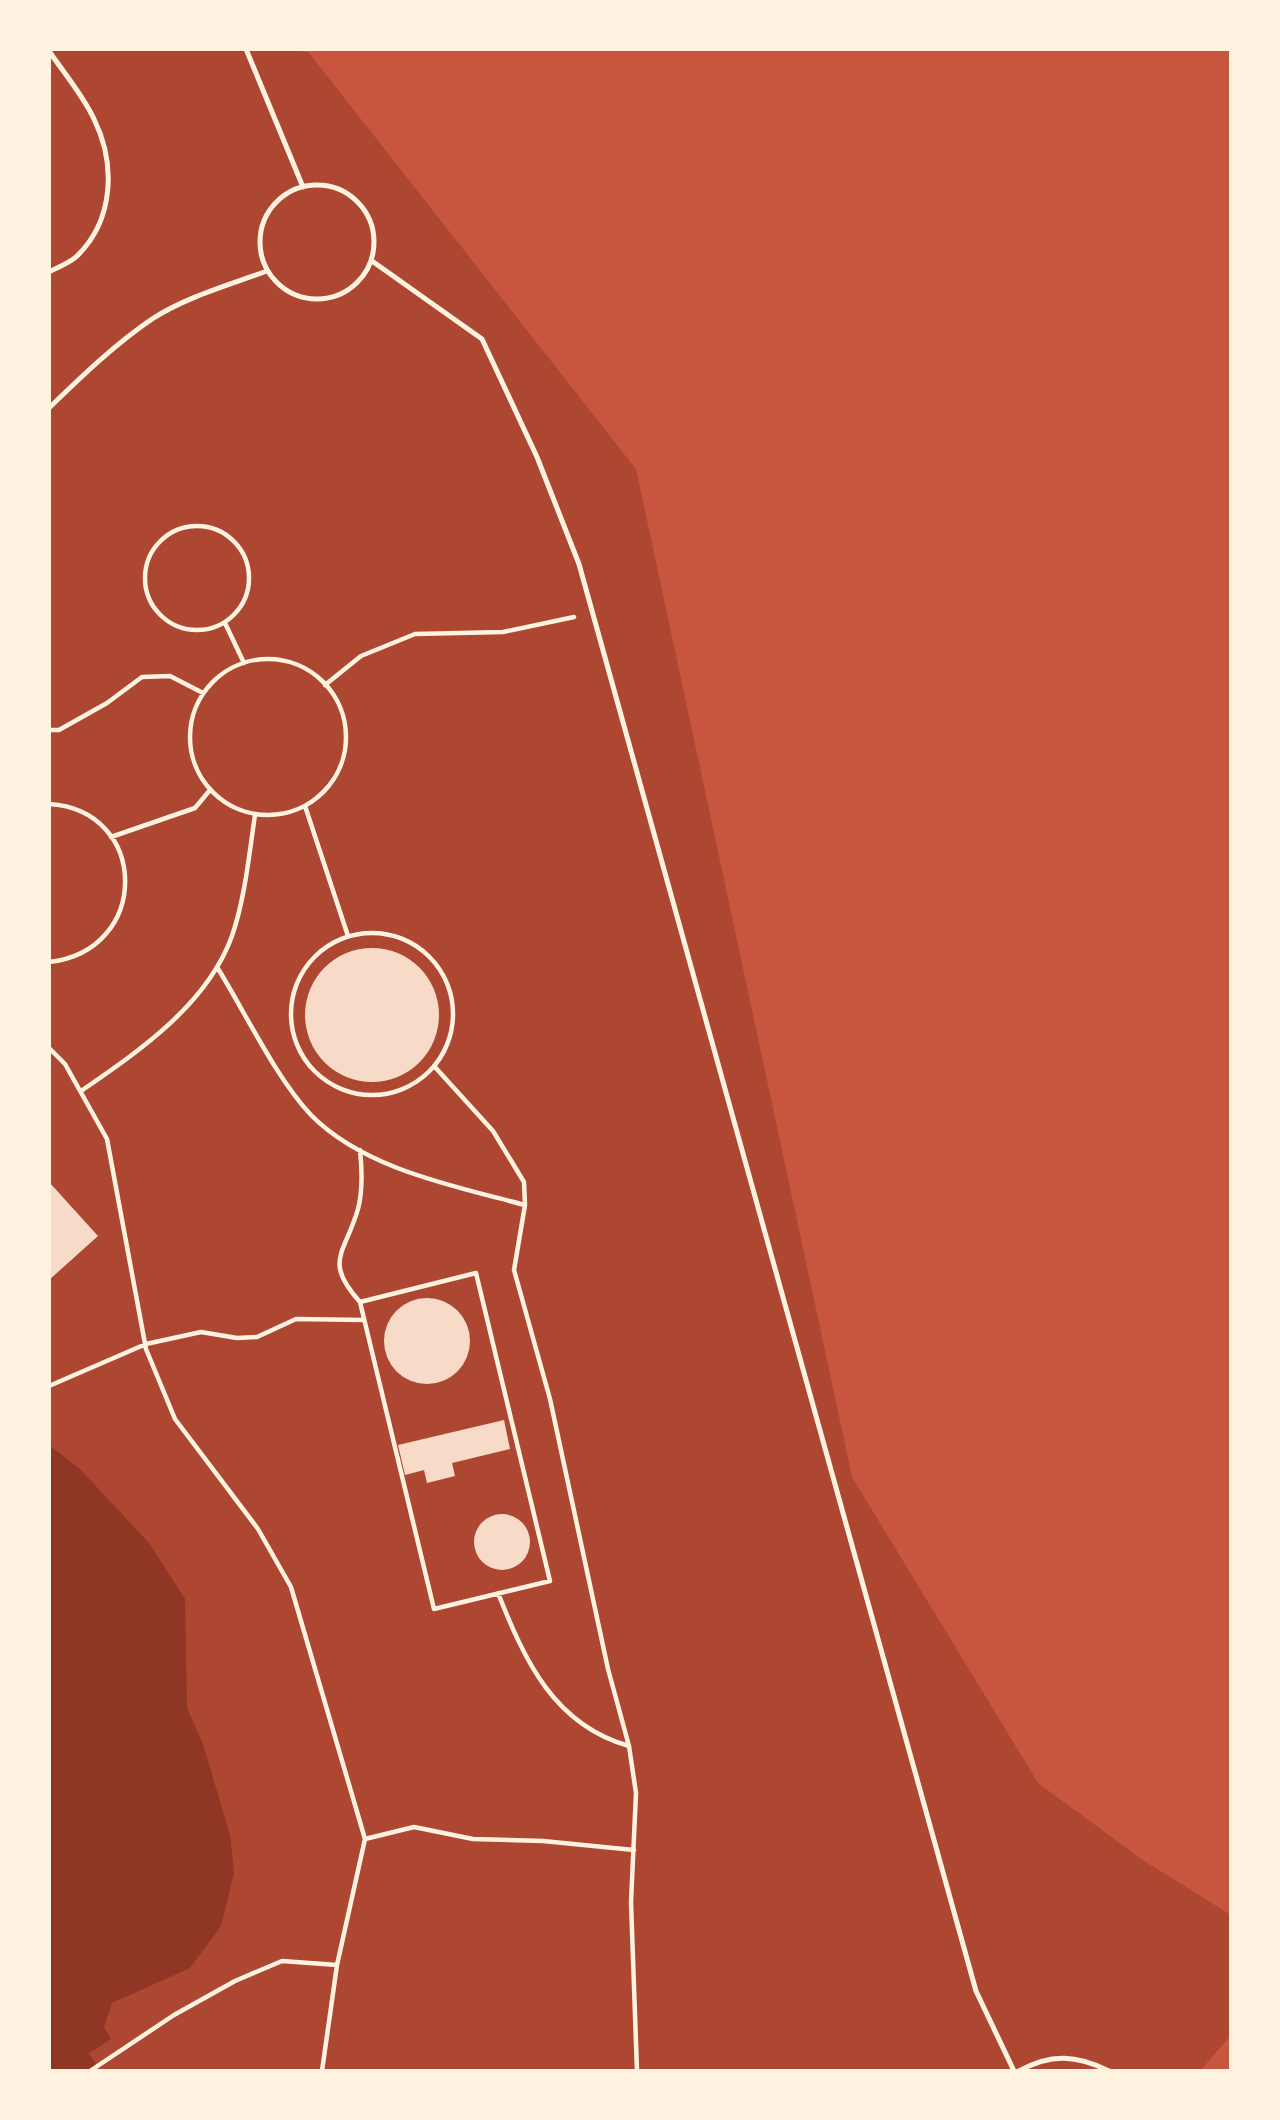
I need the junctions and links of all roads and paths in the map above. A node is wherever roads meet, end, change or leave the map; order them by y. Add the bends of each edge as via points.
1 (246, 49) edge
2 (49, 51) edge
3 (303, 187) junction
4 (372, 261) junction
5 (267, 271) junction
6 (49, 272) edge
7 (49, 408) edge
8 (592, 612) junction
9 (225, 624) junction
10 (244, 663) junction
11 (326, 685) junction
12 (203, 693) junction
13 (49, 730) edge
14 (210, 790) junction
15 (49, 804) edge
16 (305, 806) junction
17 (255, 815) junction
18 (111, 837) junction
19 (348, 936) junction
20 (49, 962) edge
21 (217, 967) junction
22 (49, 1048) edge
23 (434, 1066) junction
24 (81, 1091) junction
25 (360, 1149) junction
26 (525, 1205) junction
27 (360, 1302) junction
28 (364, 1320) junction
29 (146, 1344) junction
30 (49, 1386) edge
31 (498, 1593) junction
32 (629, 1746) junction
33 (365, 1839) junction
34 (634, 1850) junction
35 (337, 1965) junction
36 (90, 2071) edge
37 (321, 2071) edge
38 (637, 2071) edge
39 (1017, 2071) edge
40 (1109, 2071) edge

1 - 3 lane
2 - 6 lane via 95,120 110,192 100,225 76,257
3 - 4 lane via 331,186 363,206 372,223
3 - 5 lane via 278,201 266,216 261,253
4 - 5 lane via 349,290 313,300 279,285
4 - 8 lane via 482,339 537,457 579,564
5 - 7 lane via 154,318 97,361
8 - 11 path via 503,632 415,634 361,656
8 - 39 lane via 976,1991
9 - 9 path via 247,597 250,579 238,545 208,526 172,532 148,559 146,583 153,606 185,629 210,630
9 - 10 path
10 - 11 path via 270,659 295,663
10 - 12 path via 221,674
11 - 16 path via 344,719 346,744 340,769 325,790
12 - 13 path via 170,676 142,677 95,710 59,730
12 - 14 path via 192,717 190,743 196,768
14 - 17 path via 230,806
14 - 18 path via 195,808
15 - 18 path via 89,815
16 - 17 path via 281,815
16 - 19 path
17 - 21 path via 232,936
18 - 20 path via 122,856 127,881 122,908 110,931 92,949 68,960
19 - 23 path via 373,932 399,937 424,950 442,971 452,996 453,1024
19 - 23 path via 324,948 306,967 295,990 291,1016 296,1042 308,1064 327,1082 351,1092 379,1095 405,1088
21 - 24 path via 192,1002
21 - 25 path via 311,1115
22 - 24 path via 65,1063
23 - 26 path via 514,1161 524,1182
24 - 29 path via 107,1139
25 - 26 path via 409,1171
25 - 27 path via 358,1209 339,1252 338,1268 344,1284
26 - 32 path via 514,1270 550,1399
27 - 28 path
27 - 31 path via 476,1273 550,1581
28 - 29 path via 296,1319 257,1337 201,1332
28 - 31 path via 434,1609
29 - 30 path
29 - 33 path via 175,1419 258,1529 291,1587
31 - 32 path via 510,1624 556,1704 584,1728
32 - 34 path via 636,1793
33 - 34 path via 414,1827 473,1839
33 - 35 path
34 - 38 path via 631,1902
35 - 36 path via 282,1961 235,1980
35 - 37 path
39 - 40 lane via 1037,2061 1062,2057 1087,2060

